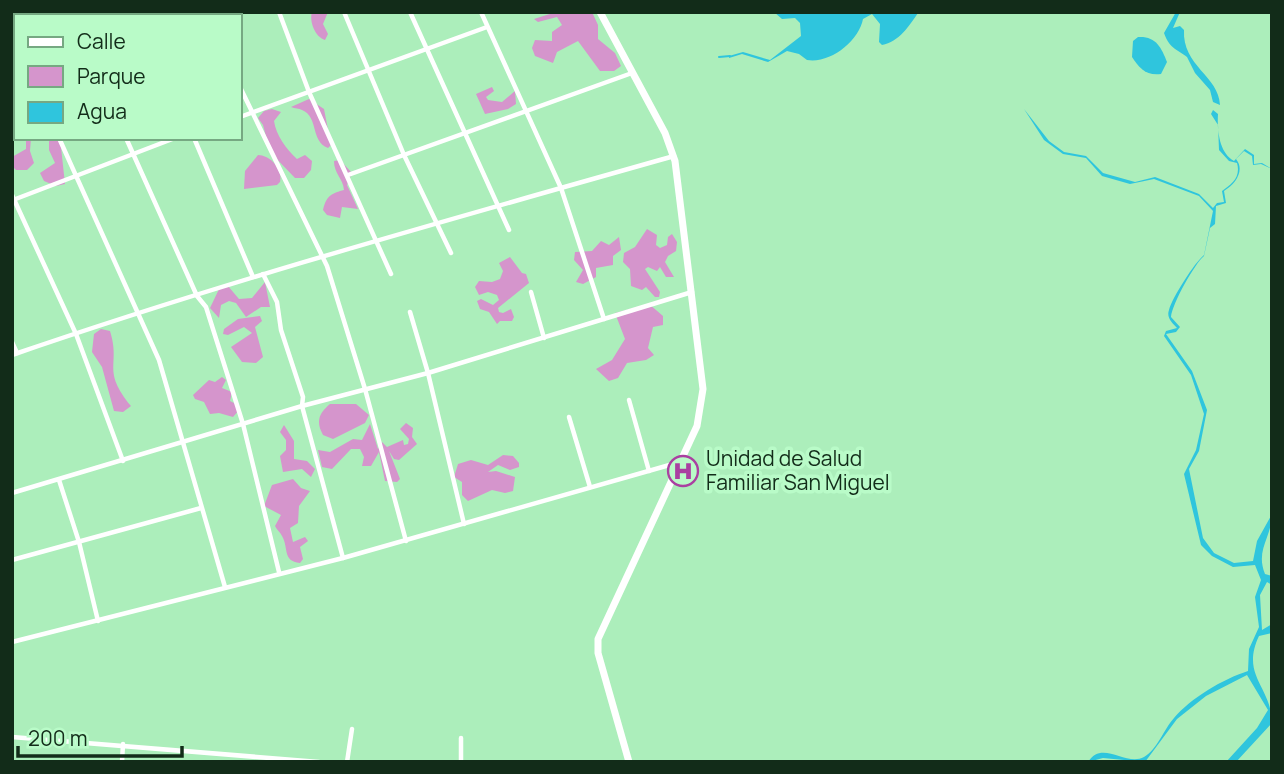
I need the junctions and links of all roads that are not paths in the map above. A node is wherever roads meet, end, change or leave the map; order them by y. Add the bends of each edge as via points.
1 (279, 12) edge
2 (344, 12) edge
3 (410, 12) edge
4 (481, 12) edge
5 (600, 12) edge
6 (487, 27) junction
7 (425, 50) junction
8 (367, 71) junction
9 (633, 73) junction
10 (242, 92) edge
11 (309, 92) junction
12 (525, 109) junction
13 (251, 113) junction
14 (242, 116) edge
15 (467, 132) junction
16 (60, 140) edge
17 (127, 140) edge
18 (169, 140) edge
19 (195, 140) edge
20 (132, 154) junction
21 (404, 155) junction
22 (674, 156) junction
23 (348, 175) junction
24 (74, 176) junction
25 (561, 188) junction
26 (13, 198) edge
27 (501, 205) junction
28 (440, 225) junction
29 (509, 230) dead end
30 (378, 240) junction
31 (451, 253) dead end
32 (321, 256) junction
33 (263, 274) junction
34 (391, 274) dead end
35 (253, 277) junction
36 (531, 292) dead end
37 (692, 292) junction
38 (197, 296) junction
39 (410, 312) dead end
40 (140, 313) junction
41 (604, 319) junction
42 (76, 334) junction
43 (544, 338) junction
44 (12, 342) edge
45 (15, 354) edge
46 (428, 373) junction
47 (365, 389) junction
48 (629, 400) dead end
49 (302, 406) junction
50 (569, 417) dead end
51 (243, 424) junction
52 (185, 441) junction
53 (123, 461) junction
54 (680, 462) junction
55 (649, 471) junction
56 (59, 480) junction
57 (590, 487) junction
58 (12, 493) edge
59 (201, 508) junction
60 (464, 524) junction
61 (406, 541) junction
62 (79, 542) junction
63 (343, 558) junction
64 (12, 560) edge
65 (279, 572) junction
66 (225, 587) junction
67 (99, 621) junction
68 (12, 642) edge
69 (352, 729) dead end
70 (12, 737) edge
71 (461, 738) dead end
72 (123, 744) junction
73 (212, 755) junction
74 (274, 761) edge
75 (122, 762) edge
76 (211, 762) edge
77 (319, 762) edge
78 (347, 762) edge
79 (461, 762) edge
80 (629, 762) edge

1 - 11 street
2 - 8 street
3 - 7 street
4 - 6 street
5 - 9 main road
6 - 7 street
6 - 12 street
7 - 8 street
7 - 15 street
8 - 11 street
8 - 21 street
9 - 12 street
9 - 22 main road
10 - 13 street
11 - 13 street
11 - 23 street
12 - 15 street
12 - 25 street
13 - 14 street
13 - 32 street
15 - 21 street
15 - 27 street
16 - 24 street
17 - 20 street
18 - 20 street
19 - 35 street
20 - 24 street
20 - 38 street
21 - 23 street
21 - 28 street
22 - 25 street
22 - 37 main road
23 - 30 street
24 - 26 street
24 - 40 street
25 - 27 street
25 - 41 street
26 - 42 street
27 - 28 street
27 - 29 street
28 - 30 street
28 - 31 street
30 - 32 street
30 - 34 street
32 - 33 street
32 - 47 street
33 - 35 street
33 - 49 street via 277,302
35 - 38 street
36 - 43 street
37 - 41 street
37 - 54 main road via 702,407
38 - 40 street
38 - 51 street via 206,307
39 - 46 street
40 - 42 street
40 - 52 street
41 - 43 street
42 - 45 street
42 - 53 street
43 - 46 street
44 - 45 street
46 - 47 street
46 - 60 street
47 - 49 street
47 - 61 street
48 - 55 street
49 - 51 street
49 - 63 street
50 - 57 street
51 - 52 street
51 - 65 street
52 - 53 street
52 - 59 street
53 - 56 street
54 - 55 street
54 - 80 main road via 598,639
55 - 57 street
56 - 58 street
56 - 62 street
57 - 60 street
59 - 62 street
59 - 66 street
60 - 61 street
61 - 63 street
62 - 64 street
62 - 67 street
63 - 65 street
65 - 66 street
66 - 67 street
67 - 68 street
69 - 78 street
70 - 72 street
71 - 79 street
72 - 73 street
72 - 75 street
73 - 74 street
73 - 76 street
74 - 77 street

